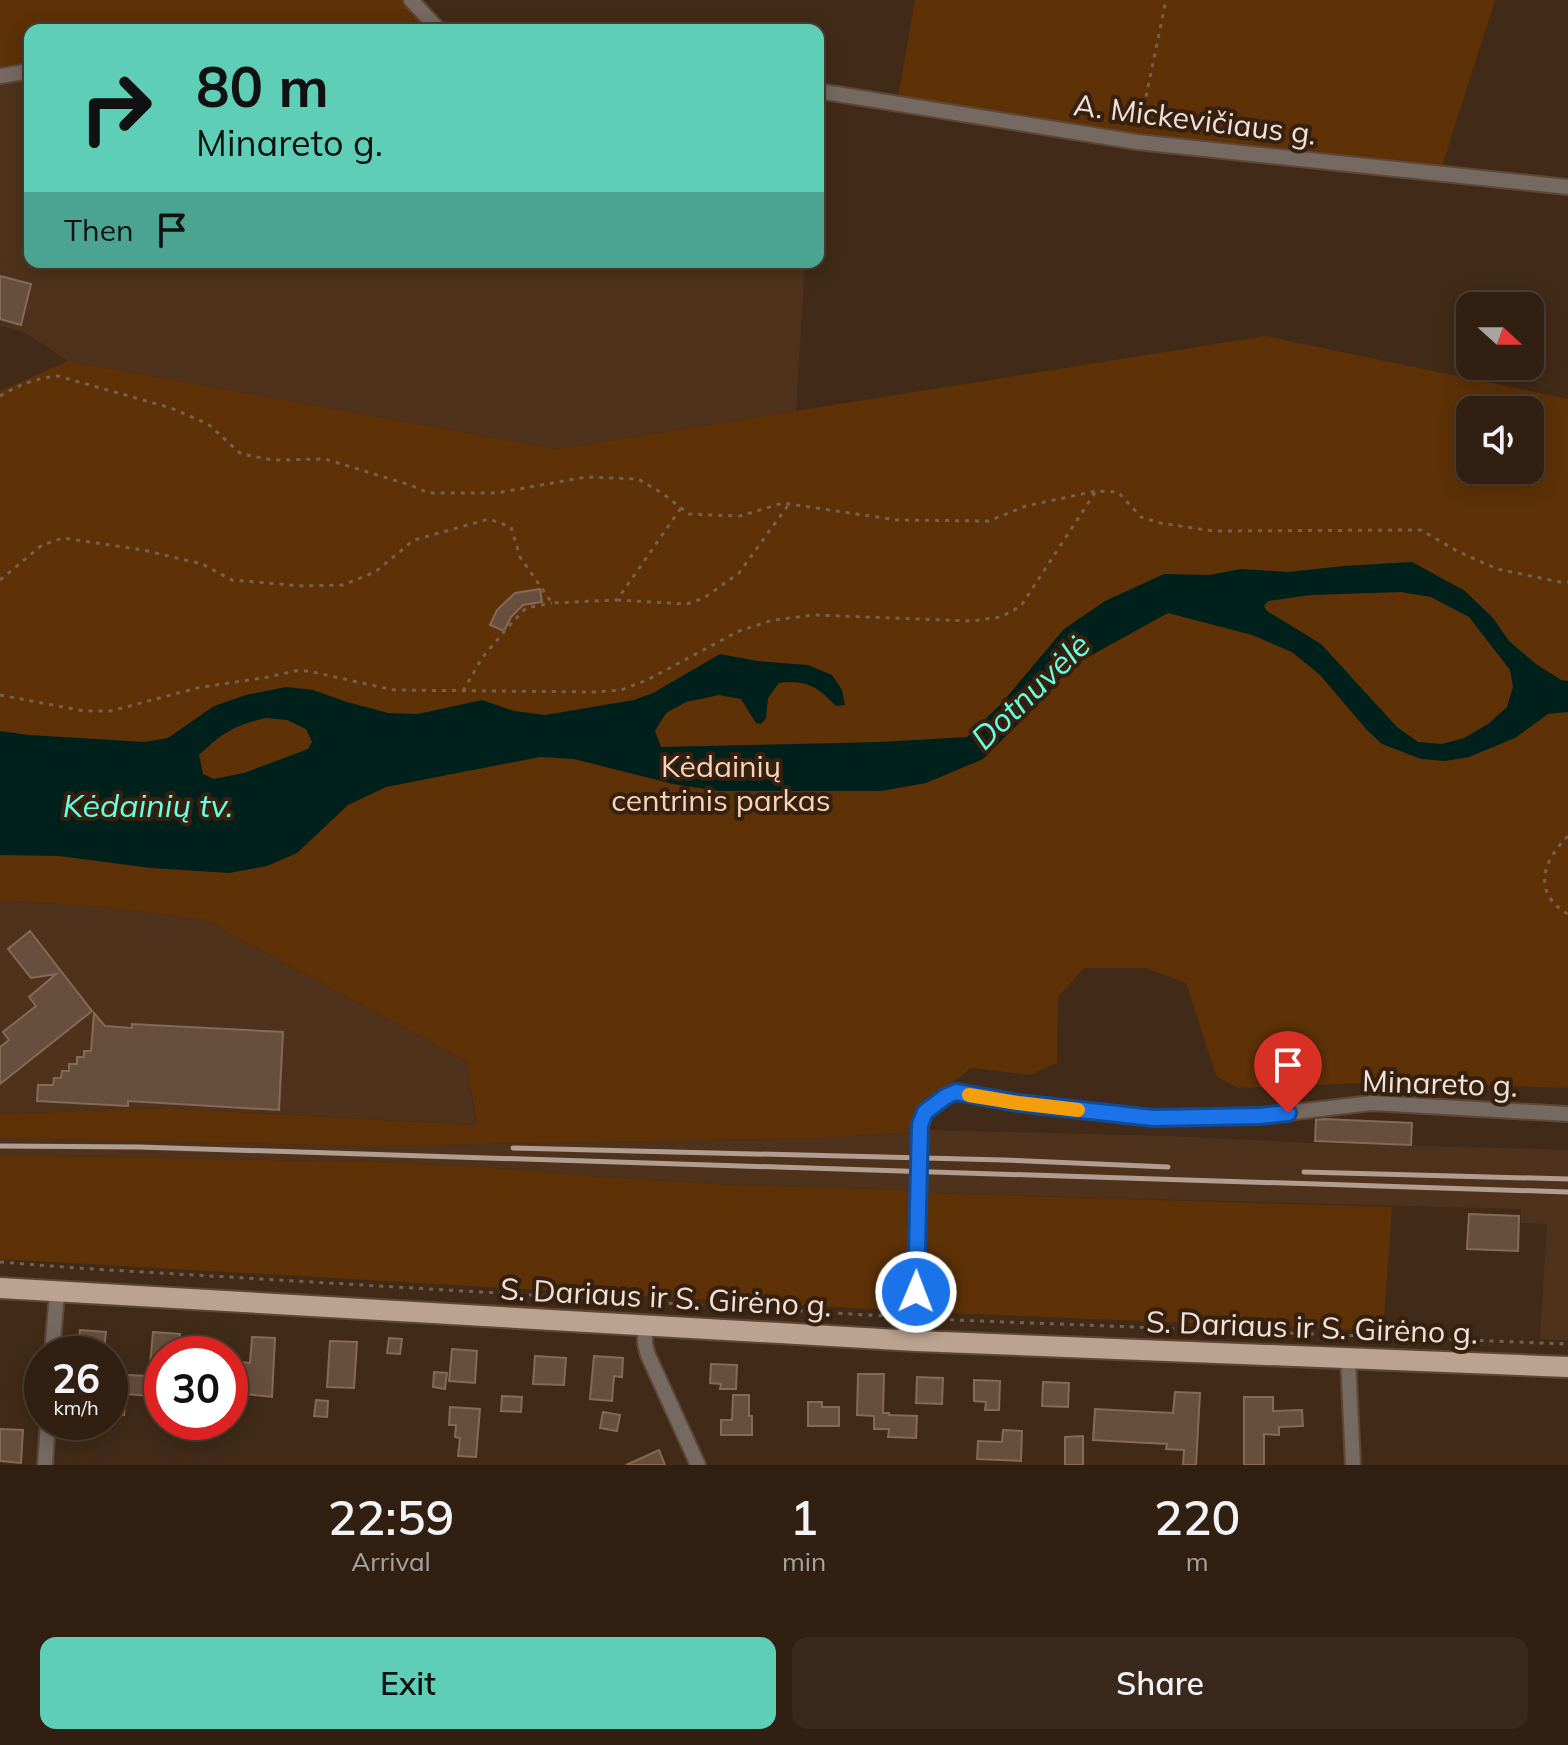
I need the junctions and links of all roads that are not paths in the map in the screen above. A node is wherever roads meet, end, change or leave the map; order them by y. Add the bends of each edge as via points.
1 (411, 0) edge
2 (433, 24) edge
3 (24, 72) edge
4 (0, 76) edge
5 (824, 92) edge
6 (1568, 187) edge
7 (1568, 1114) edge
8 (0, 1288) edge
9 (57, 1293) junction
10 (645, 1325) junction
11 (53, 1336) edge
12 (916, 1341) junction
13 (1348, 1358) junction
14 (1568, 1367) edge
15 (47, 1440) edge
16 (45, 1465) edge
17 (698, 1465) edge
18 (1353, 1465) edge

1 - 2 street
3 - 4 street
5 - 6 street, A. Mickevičiaus g. via 1137,142
7 - 12 street, Minareto g. via 1372,1103 1260,1116 1153,1118 956,1092 925,1112 920,1125
8 - 9 main road, S. Dariaus ir S. Girėno g.
9 - 10 main road, S. Dariaus ir S. Girėno g.
9 - 11 street
10 - 12 main road, S. Dariaus ir S. Girėno g.
10 - 17 street via 648,1355
12 - 13 main road, S. Dariaus ir S. Girėno g.
13 - 14 main road, S. Dariaus ir S. Girėno g.
13 - 18 street
15 - 16 street

